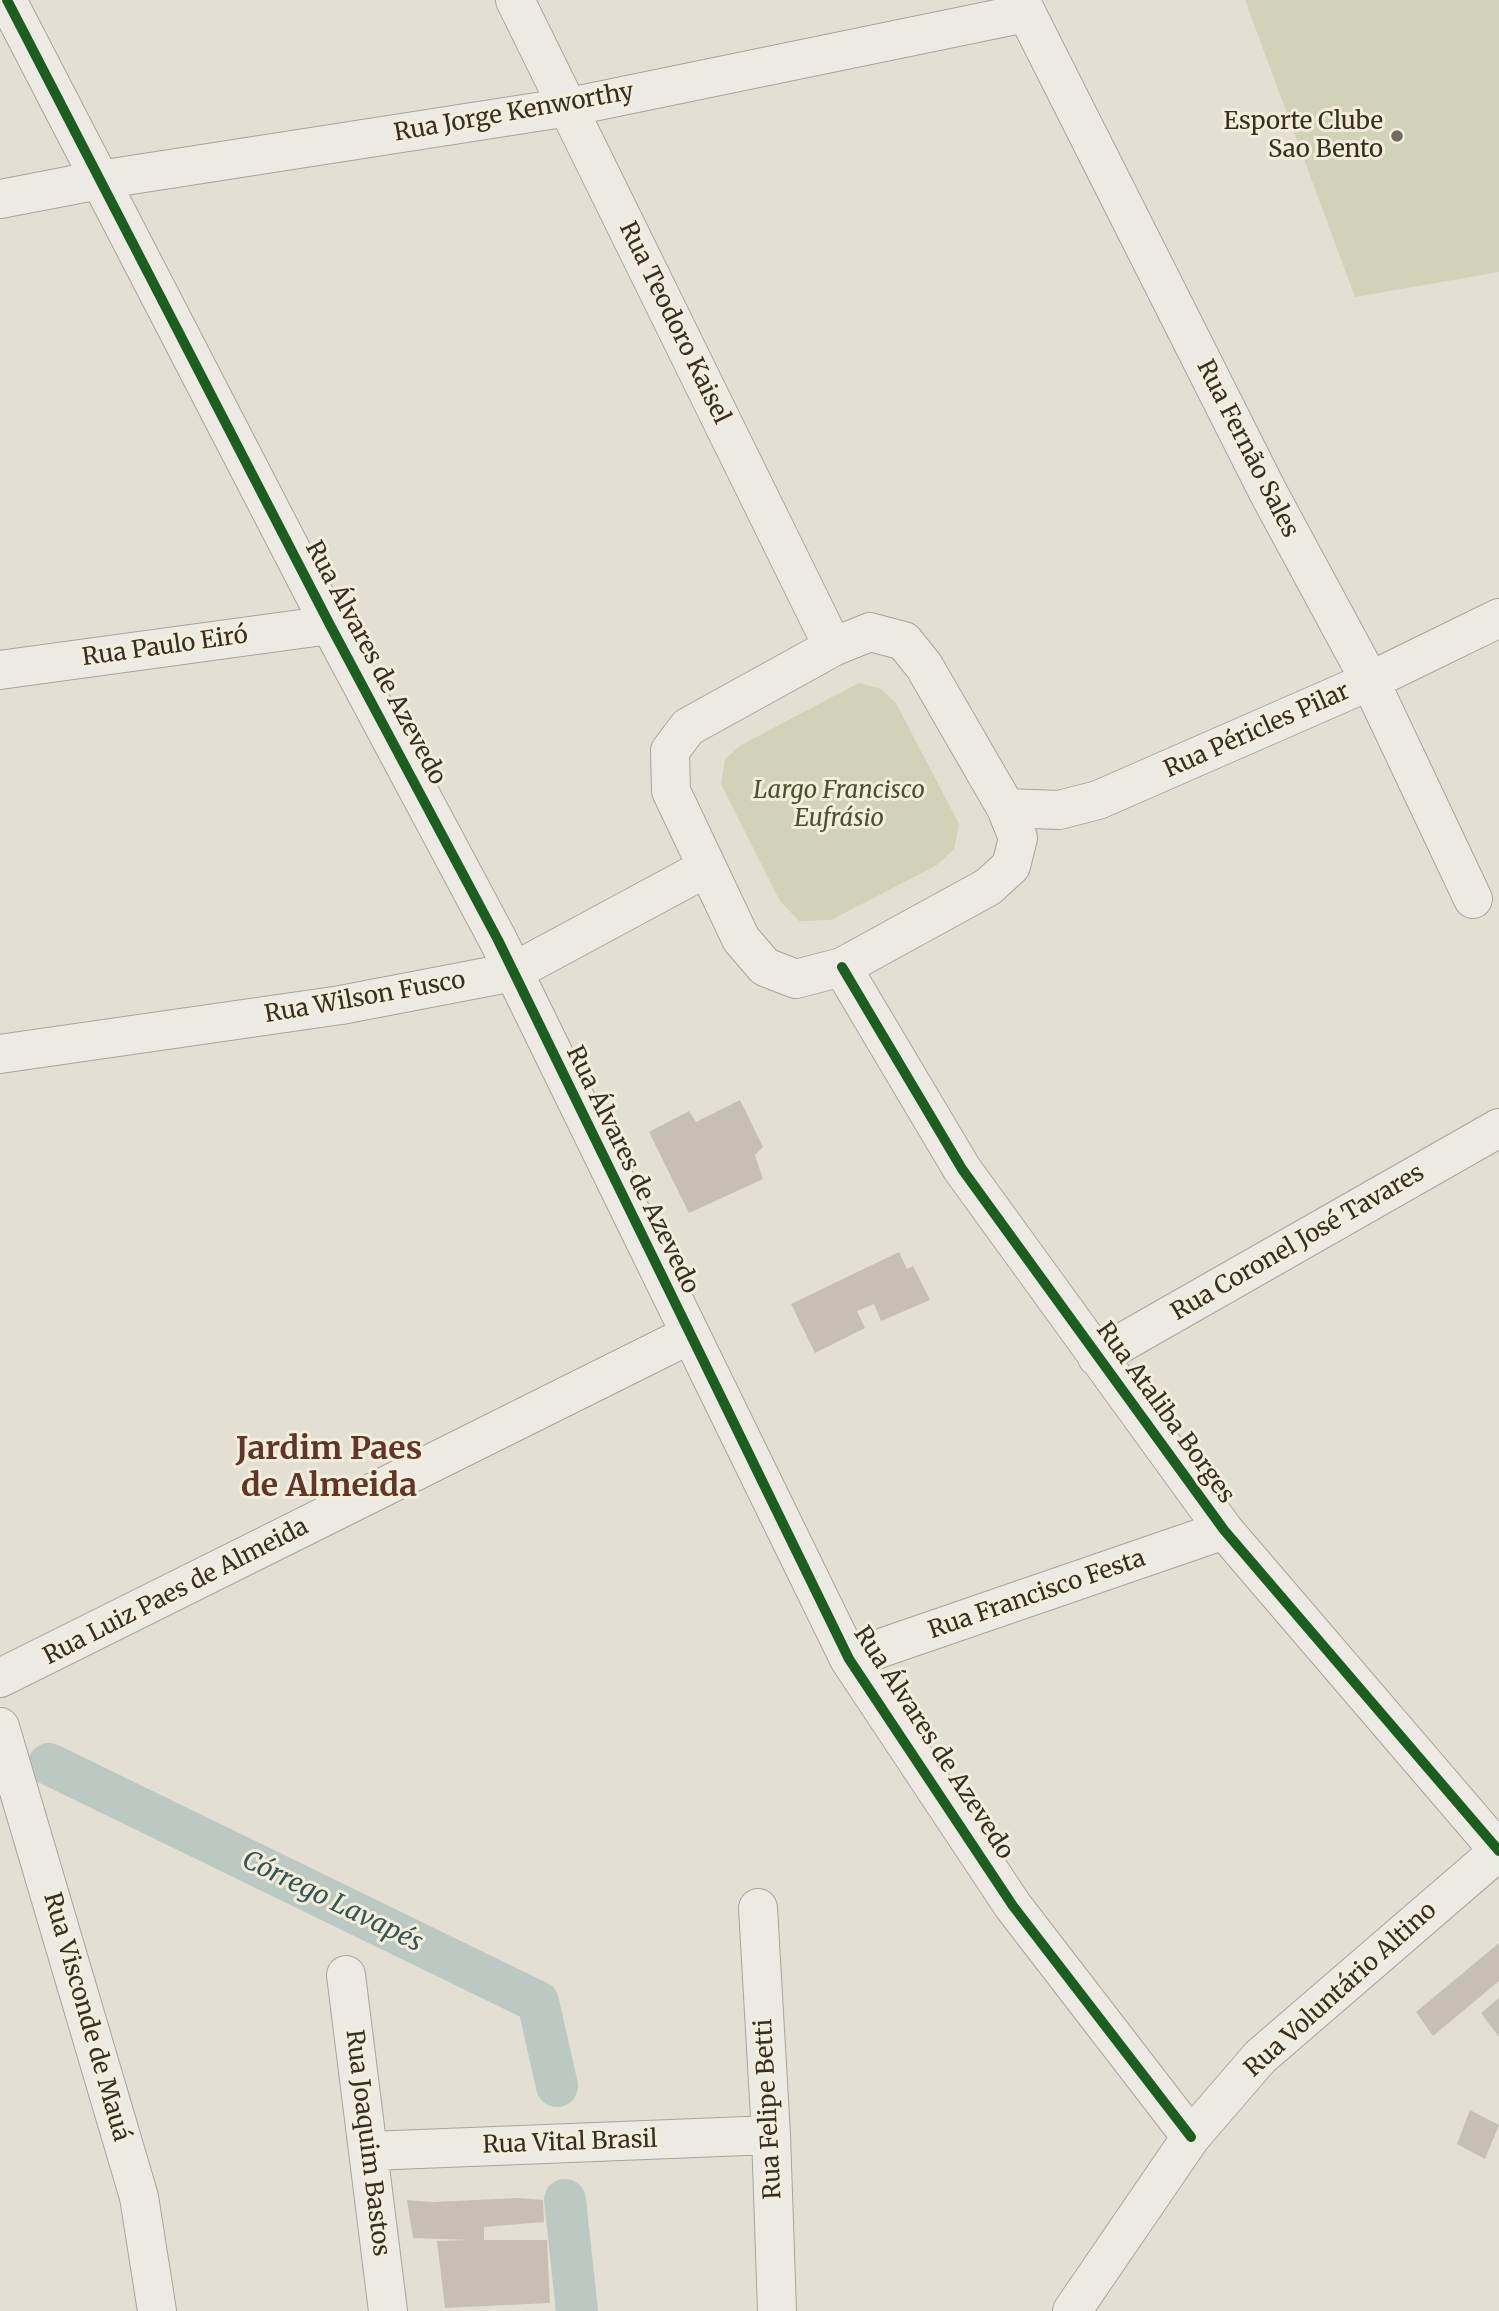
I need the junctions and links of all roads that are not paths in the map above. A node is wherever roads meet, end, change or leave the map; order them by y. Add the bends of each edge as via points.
1 (6, 0) edge
2 (515, 0) edge
3 (1023, 6) edge
4 (569, 107) junction
5 (99, 180) junction
6 (0, 199) edge
7 (1499, 618) edge
8 (330, 625) junction
9 (833, 648) junction
10 (0, 670) edge
11 (1370, 681) junction
12 (1006, 808) junction
13 (706, 868) junction
14 (1473, 899) dead end
15 (842, 967) junction
16 (513, 972) junction
17 (0, 1054) edge
18 (1499, 1128) edge
19 (689, 1335) junction
20 (1097, 1357) junction
21 (1224, 1530) junction
22 (849, 1659) junction
23 (0, 1678) edge
24 (0, 1727) edge
25 (1499, 1851) edge
26 (758, 1908) dead end
27 (346, 1975) dead end
28 (771, 2135) junction
29 (1191, 2137) junction
30 (370, 2151) junction
31 (157, 2311) edge
32 (388, 2311) edge
33 (777, 2311) edge
34 (1072, 2311) edge

1 - 5 street, Rua Álvares de Azevedo
2 - 4 street, Rua Teodoro Kaisel
3 - 4 street, Rua Jorge Kenworthy
3 - 11 street, Rua Fernão Sales via 1262,480
4 - 5 street, Rua Jorge Kenworthy
4 - 9 street, Rua Teodoro Kaisel
5 - 6 street, Rua Jorge Kenworthy
5 - 8 street, Rua Álvares de Azevedo
7 - 11 street, Rua Péricles Pilar
8 - 10 street, Rua Paulo Eiró
8 - 16 street, Rua Álvares de Azevedo
9 - 12 street via 870,632 904,641 924,666
9 - 13 street via 688,727 670,751 671,791
11 - 12 street, Rua Péricles Pilar via 1098,800 1059,810
11 - 14 street, Rua Fernão Sales
12 - 15 street via 1018,838 1011,866 988,887
13 - 15 street via 741,939 765,967 796,979
13 - 16 street, Rua Wilson Fusco
15 - 20 street, Rua Ataliba Borges via 962,1169
16 - 17 street, Rua Wilson Fusco via 341,1005
16 - 19 street, Rua Álvares de Azevedo
18 - 20 street, Rua Coronel José Tavares
19 - 22 street, Rua Álvares de Azevedo
19 - 23 street, Rua Luiz Paes de Almeida
20 - 21 street, Rua Ataliba Borges
21 - 22 street, Rua Francisco Festa
21 - 25 street, Rua Ataliba Borges
22 - 29 street, Rua Álvares de Azevedo via 1013,1906
24 - 31 street, Rua Visconde de Mauá via 139,2197
25 - 29 street, Rua Voluntário Altino via 1260,2057
26 - 28 street, Rua Felipe Betti
27 - 30 street, Rua Joaquim Bastos
28 - 30 street, Rua Vital Brasil
28 - 33 street, Rua Felipe Betti
29 - 34 street, Rua Voluntário Altino
30 - 32 street, Rua Joaquim Bastos

